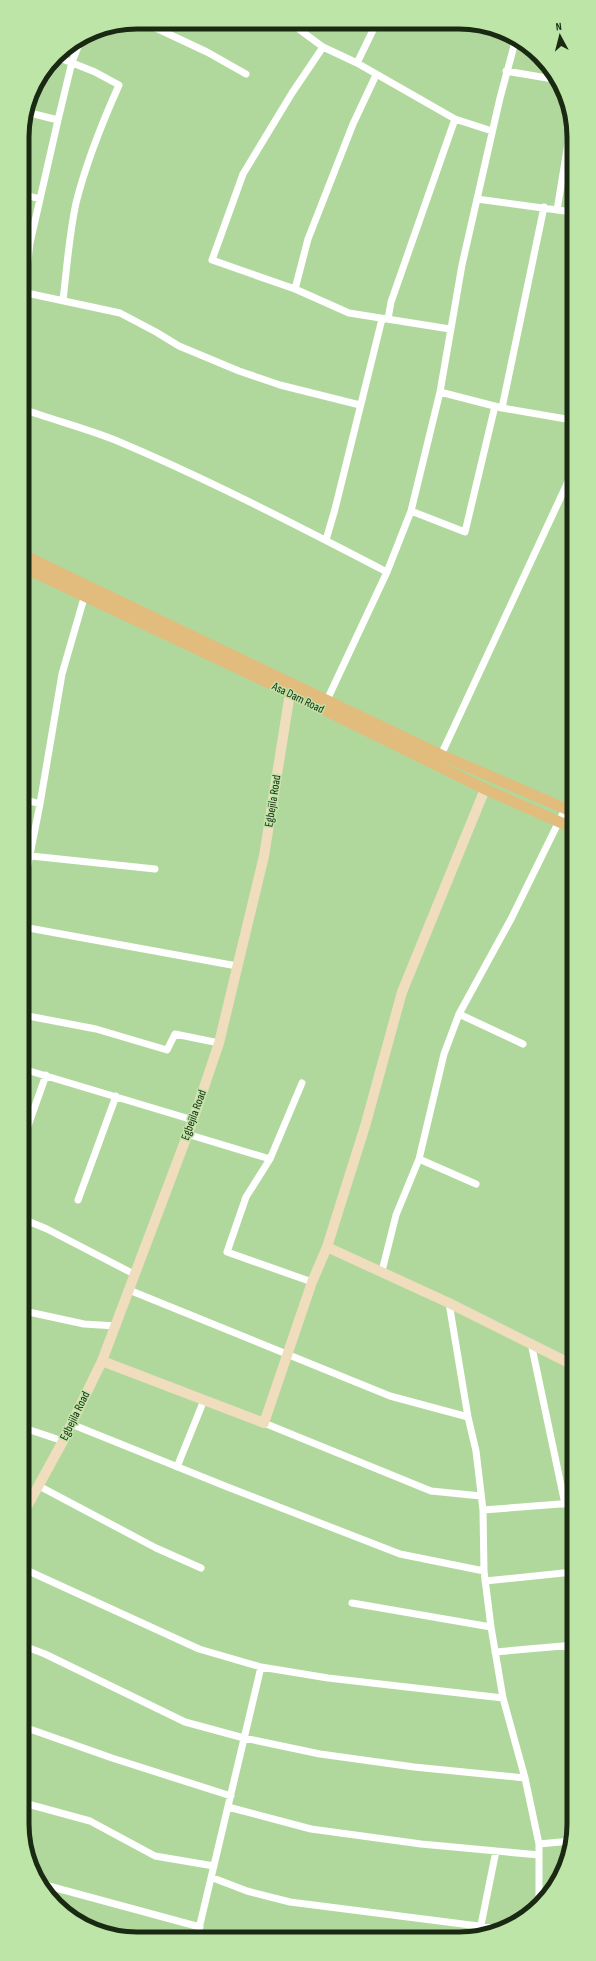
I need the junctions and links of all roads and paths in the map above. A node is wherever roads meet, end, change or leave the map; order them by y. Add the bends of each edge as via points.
1 (158, 29) edge
2 (374, 29) edge
3 (300, 30) dead end
4 (514, 43) edge
5 (78, 46) edge
6 (323, 47) junction
7 (63, 59) edge
8 (72, 62) junction
9 (357, 64) junction
10 (506, 70) junction
11 (246, 74) dead end
12 (376, 75) junction
13 (550, 78) edge
14 (32, 114) edge
15 (455, 119) junction
16 (58, 120) junction
17 (492, 131) junction
18 (567, 152) edge
19 (29, 196) edge
20 (40, 199) junction
21 (477, 199) junction
22 (544, 207) junction
23 (558, 210) junction
24 (567, 211) edge
25 (29, 256) edge
26 (295, 289) junction
27 (29, 293) edge
28 (64, 300) junction
29 (385, 319) junction
30 (450, 329) junction
31 (440, 392) junction
32 (360, 405) junction
33 (498, 407) junction
34 (29, 412) edge
35 (567, 419) edge
36 (567, 484) edge
37 (411, 511) junction
38 (326, 540) junction
39 (29, 558) edge
40 (29, 570) edge
41 (388, 572) junction
42 (84, 598) junction
43 (290, 693) junction
44 (327, 700) junction
45 (440, 755) junction
46 (485, 789) junction
47 (29, 801) edge
48 (40, 804) junction
49 (567, 809) edge
50 (567, 813) edge
51 (560, 822) junction
52 (567, 825) edge
53 (30, 856) junction
54 (29, 861) edge
55 (155, 869) dead end
56 (29, 928) edge
57 (237, 966) junction
58 (458, 1014) junction
59 (29, 1016) edge
60 (219, 1043) junction
61 (523, 1044) dead end
62 (29, 1071) edge
63 (46, 1075) junction
64 (302, 1083) dead end
65 (116, 1096) junction
66 (193, 1120) junction
67 (29, 1123) edge
68 (187, 1134) junction
69 (270, 1159) junction
70 (419, 1159) junction
71 (476, 1184) dead end
72 (78, 1200) dead end
73 (29, 1221) edge
74 (327, 1247) junction
75 (382, 1271) junction
76 (134, 1274) junction
77 (312, 1282) junction
78 (128, 1290) junction
79 (449, 1303) junction
80 (29, 1314) edge
81 (116, 1326) junction
82 (531, 1343) junction
83 (287, 1353) junction
84 (102, 1362) junction
85 (567, 1362) edge
86 (204, 1400) junction
87 (468, 1417) junction
88 (264, 1423) junction
89 (71, 1424) junction
90 (29, 1430) edge
91 (63, 1441) junction
92 (177, 1467) junction
93 (38, 1486) junction
94 (481, 1496) junction
95 (29, 1503) edge
96 (564, 1504) junction
97 (567, 1504) edge
98 (483, 1510) junction
99 (201, 1568) dead end
100 (29, 1571) edge
101 (484, 1571) junction
102 (567, 1573) edge
103 (485, 1581) junction
104 (352, 1603) dead end
105 (491, 1628) junction
106 (567, 1645) edge
107 (29, 1648) edge
108 (495, 1652) junction
109 (261, 1667) junction
110 (503, 1698) junction
111 (29, 1729) edge
112 (244, 1738) junction
113 (526, 1778) junction
114 (231, 1796) junction
115 (29, 1804) edge
116 (228, 1807) junction
117 (565, 1842) edge
118 (539, 1844) junction
119 (496, 1851) junction
120 (539, 1855) junction
121 (214, 1866) junction
122 (213, 1878) junction
123 (49, 1886) edge
124 (539, 1896) edge
125 (481, 1925) junction
126 (200, 1927) junction
127 (491, 1927) edge
128 (198, 1932) edge

1 - 11 street
2 - 9 street
3 - 6 street
4 - 10 street
5 - 8 street
6 - 9 street
6 - 26 street via 292,93 244,174 212,260
7 - 8 street
8 - 16 street
8 - 28 street via 119,85 76,202 69,240
9 - 12 street
10 - 13 street
10 - 17 street
12 - 15 street
12 - 26 street via 353,124 308,239
14 - 16 street
15 - 17 street
15 - 29 street
16 - 20 street
17 - 21 street
18 - 23 street
19 - 20 street
20 - 25 street
21 - 22 street
21 - 30 street
22 - 23 street
22 - 33 street
23 - 24 street
26 - 29 street via 349,314
27 - 28 street
28 - 32 street via 120,313 179,346 280,386
29 - 30 street
29 - 32 street
30 - 31 street
31 - 33 street
31 - 37 street
32 - 38 street
33 - 35 street
33 - 37 street via 465,532
34 - 38 street via 141,452
36 - 45 street
37 - 41 street
38 - 41 street
39 - 44 main road, Asa Dam Road
40 - 42 main road, Asa Dam Road
41 - 44 street
42 - 43 main road, Asa Dam Road
42 - 48 street via 62,674
43 - 46 main road, Asa Dam Road
43 - 57 street, Egbejila Road via 264,856
44 - 45 main road, Asa Dam Road
45 - 49 main road, Asa Dam Road
46 - 51 main road, Asa Dam Road
46 - 74 street via 402,992 366,1123
47 - 48 street
48 - 53 street
50 - 51 street
51 - 52 main road, Asa Dam Road
51 - 58 street
53 - 54 street
53 - 55 street
56 - 57 street
57 - 60 street, Egbejila Road
58 - 61 street
58 - 70 street via 444,1054
59 - 60 street via 96,1029 167,1050 175,1034
60 - 66 street, Egbejila Road
62 - 63 street
63 - 65 street
63 - 67 street
64 - 69 street
65 - 66 street
65 - 72 street
66 - 68 street, Egbejila Road
68 - 69 street
68 - 76 street, Egbejila Road
69 - 77 street via 246,1197 227,1252
70 - 71 street
70 - 75 street via 396,1215
73 - 76 street
74 - 75 street
74 - 77 street
75 - 79 street
76 - 78 street, Egbejila Road
77 - 83 street
78 - 81 street, Egbejila Road
78 - 83 street
79 - 82 street
79 - 87 street
80 - 81 street via 84,1324
81 - 84 street, Egbejila Road
82 - 85 street
82 - 96 street
83 - 87 street via 390,1396
83 - 88 street
84 - 86 street
84 - 89 street, Egbejila Road
86 - 88 street
86 - 92 street
87 - 94 street via 476,1451
88 - 94 street via 431,1491
89 - 91 street, Egbejila Road
89 - 92 street
90 - 91 street
91 - 93 street, Egbejila Road
92 - 101 street via 400,1554
93 - 95 street, Egbejila Road
93 - 99 street via 156,1548
94 - 98 street
96 - 97 street
96 - 98 street
98 - 101 street
100 - 109 street via 199,1649
101 - 103 street
102 - 103 street
103 - 105 street
104 - 105 street
105 - 108 street
106 - 108 street
107 - 112 street via 185,1722
108 - 110 street
109 - 110 street via 328,1678
109 - 112 street
110 - 113 street
111 - 114 street
112 - 113 street via 320,1754 414,1767
112 - 114 street
113 - 118 street
114 - 116 street
115 - 121 street via 90,1821 155,1856
116 - 119 street via 311,1829
116 - 121 street
117 - 118 street
118 - 120 street
119 - 120 street
119 - 125 street
120 - 124 street
121 - 122 street
122 - 125 street via 247,1891 290,1902
122 - 126 street
123 - 126 street
125 - 127 street
126 - 128 street

